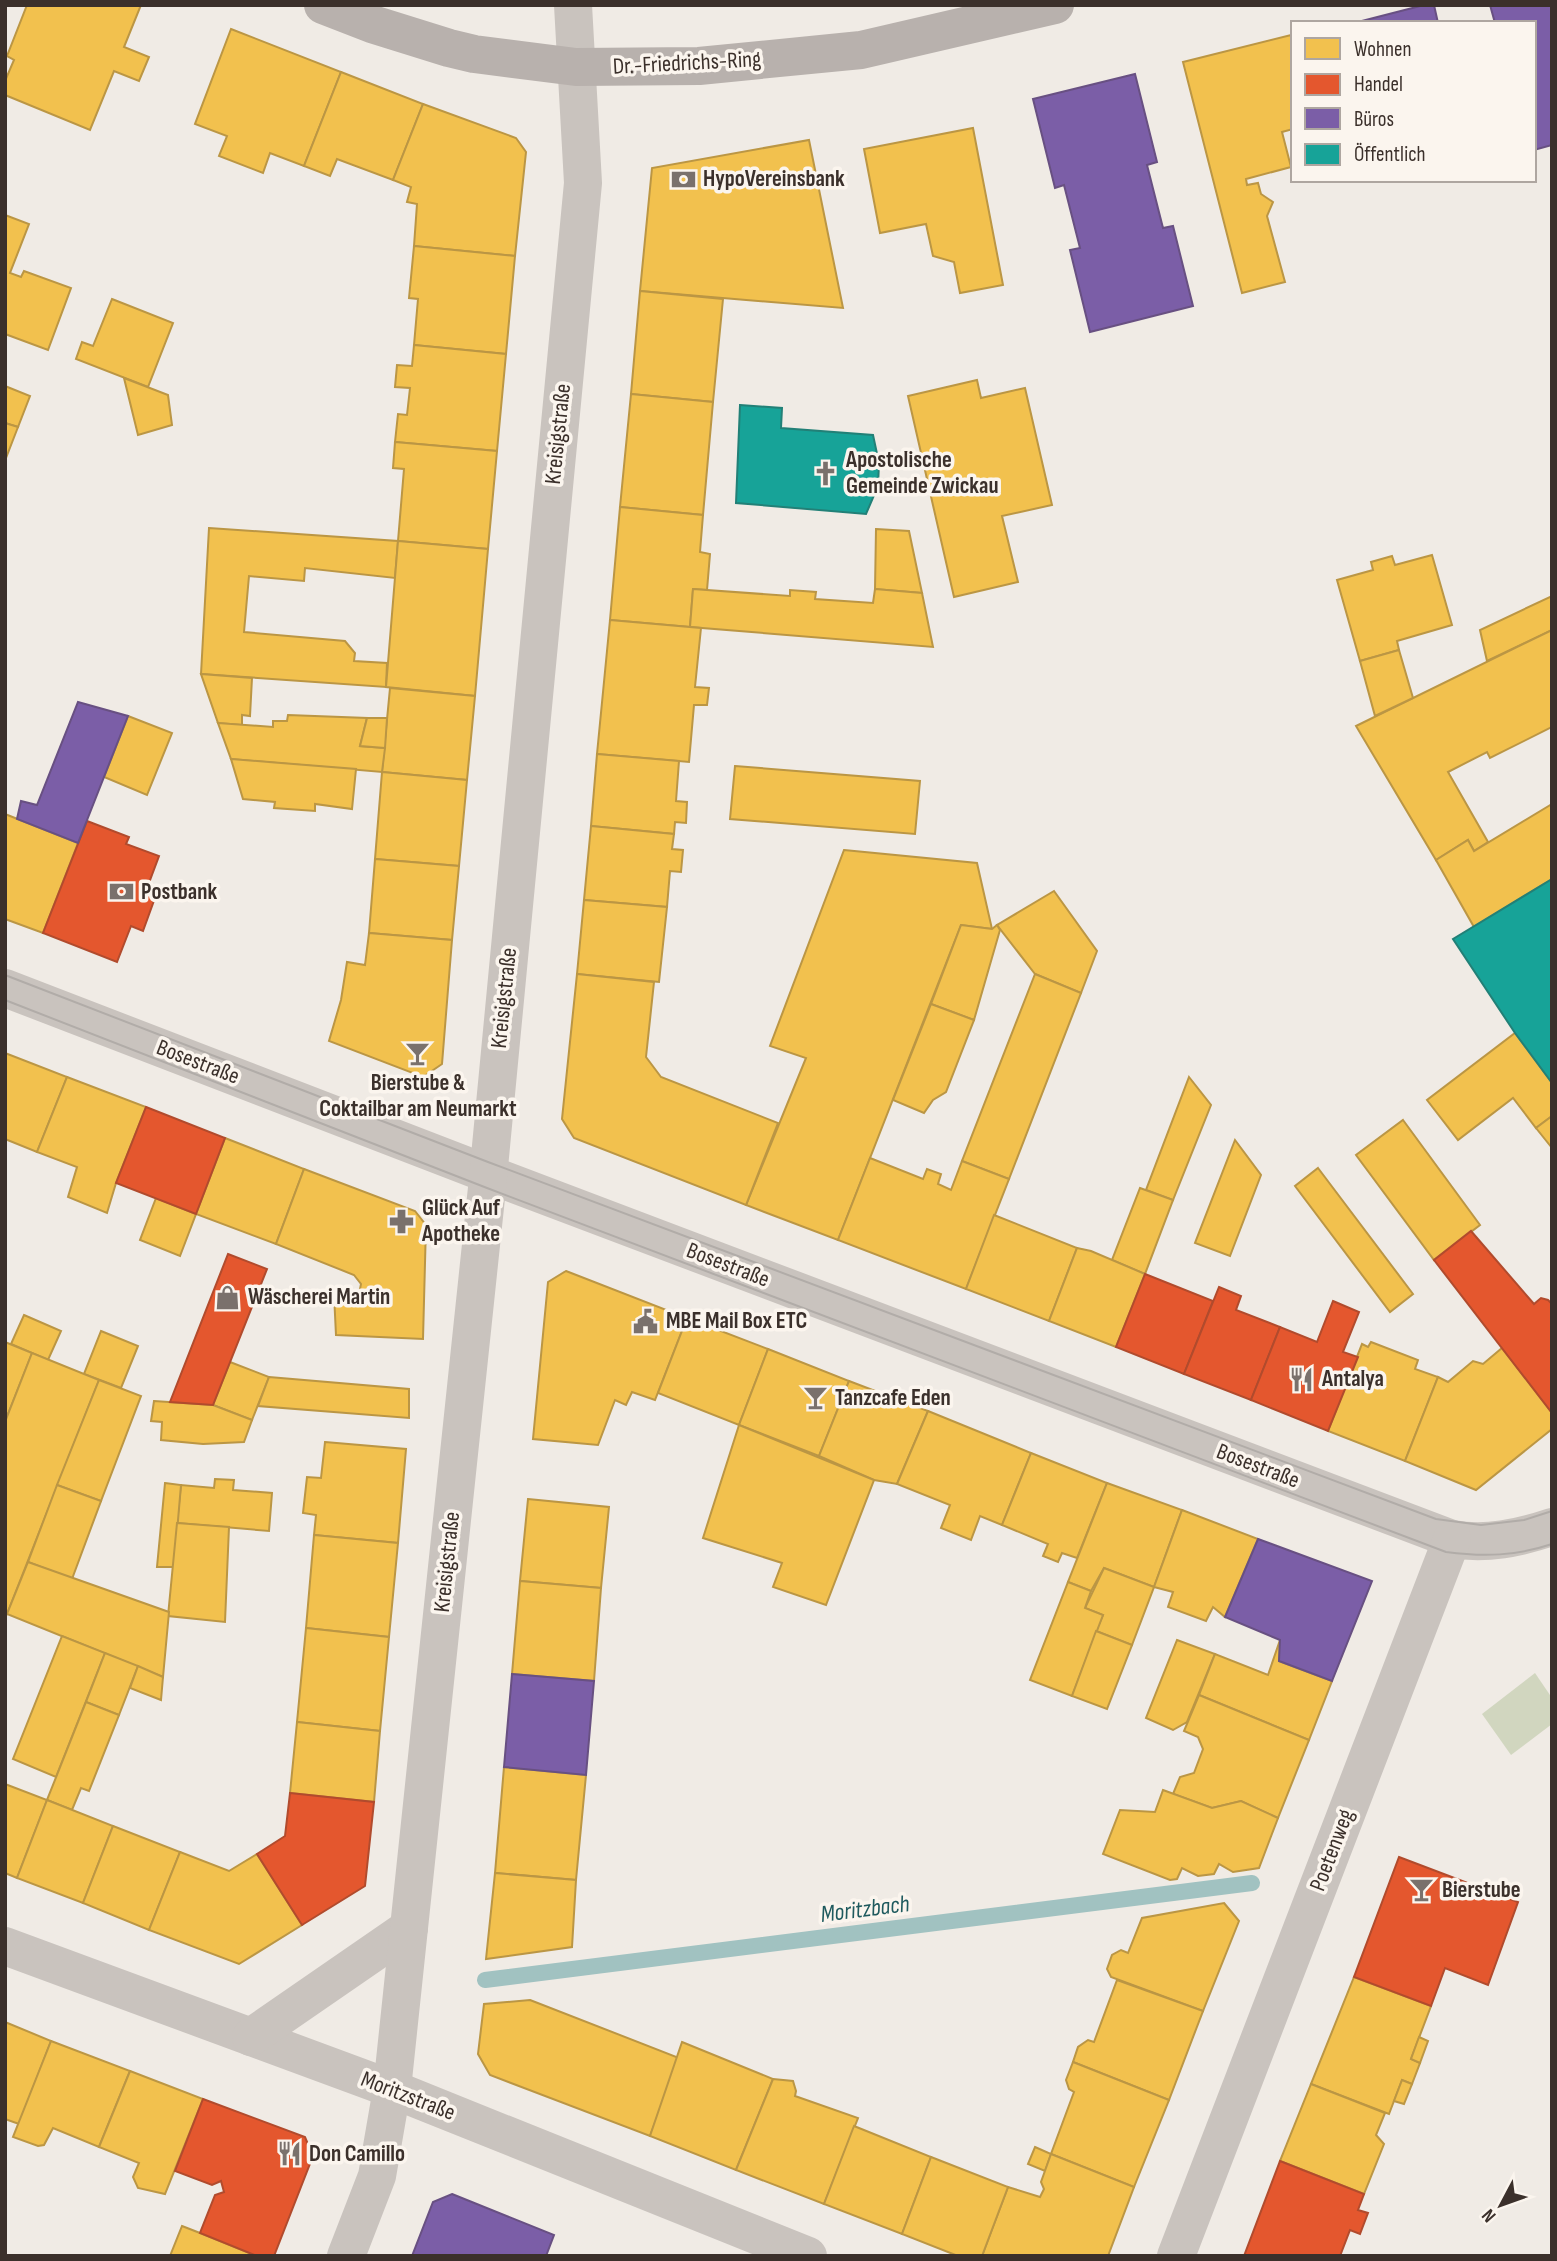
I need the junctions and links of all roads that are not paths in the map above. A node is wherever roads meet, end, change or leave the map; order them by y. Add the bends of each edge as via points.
1 (323, 5) edge
2 (573, 5) edge
3 (1055, 5) edge
4 (576, 67) junction
5 (5, 988) edge
6 (488, 1174) junction
7 (1552, 1527) edge
8 (1452, 1539) junction
9 (409, 1928) junction
10 (5, 1946) edge
11 (251, 2037) junction
12 (392, 2089) junction
13 (346, 2256) edge
14 (808, 2256) edge
15 (1176, 2256) edge

1 - 4 main road, Dr.-Friedrichs-Ring via 449,48
2 - 4 street, Kreisigstraße
3 - 4 main road, Dr.-Friedrichs-Ring via 861,50 699,66
4 - 6 street, Kreisigstraße via 583,183
5 - 6 street, Bosestraße
6 - 8 street, Bosestraße
6 - 9 street, Kreisigstraße
7 - 8 street via 1497,1541
8 - 15 street, Poetenweg
9 - 11 street
9 - 12 street, Kreisigstraße
10 - 11 street, Moritzstraße
11 - 12 street, Moritzstraße
12 - 13 street, Kreisigstraße via 377,2176
12 - 14 street, Moritzstraße

